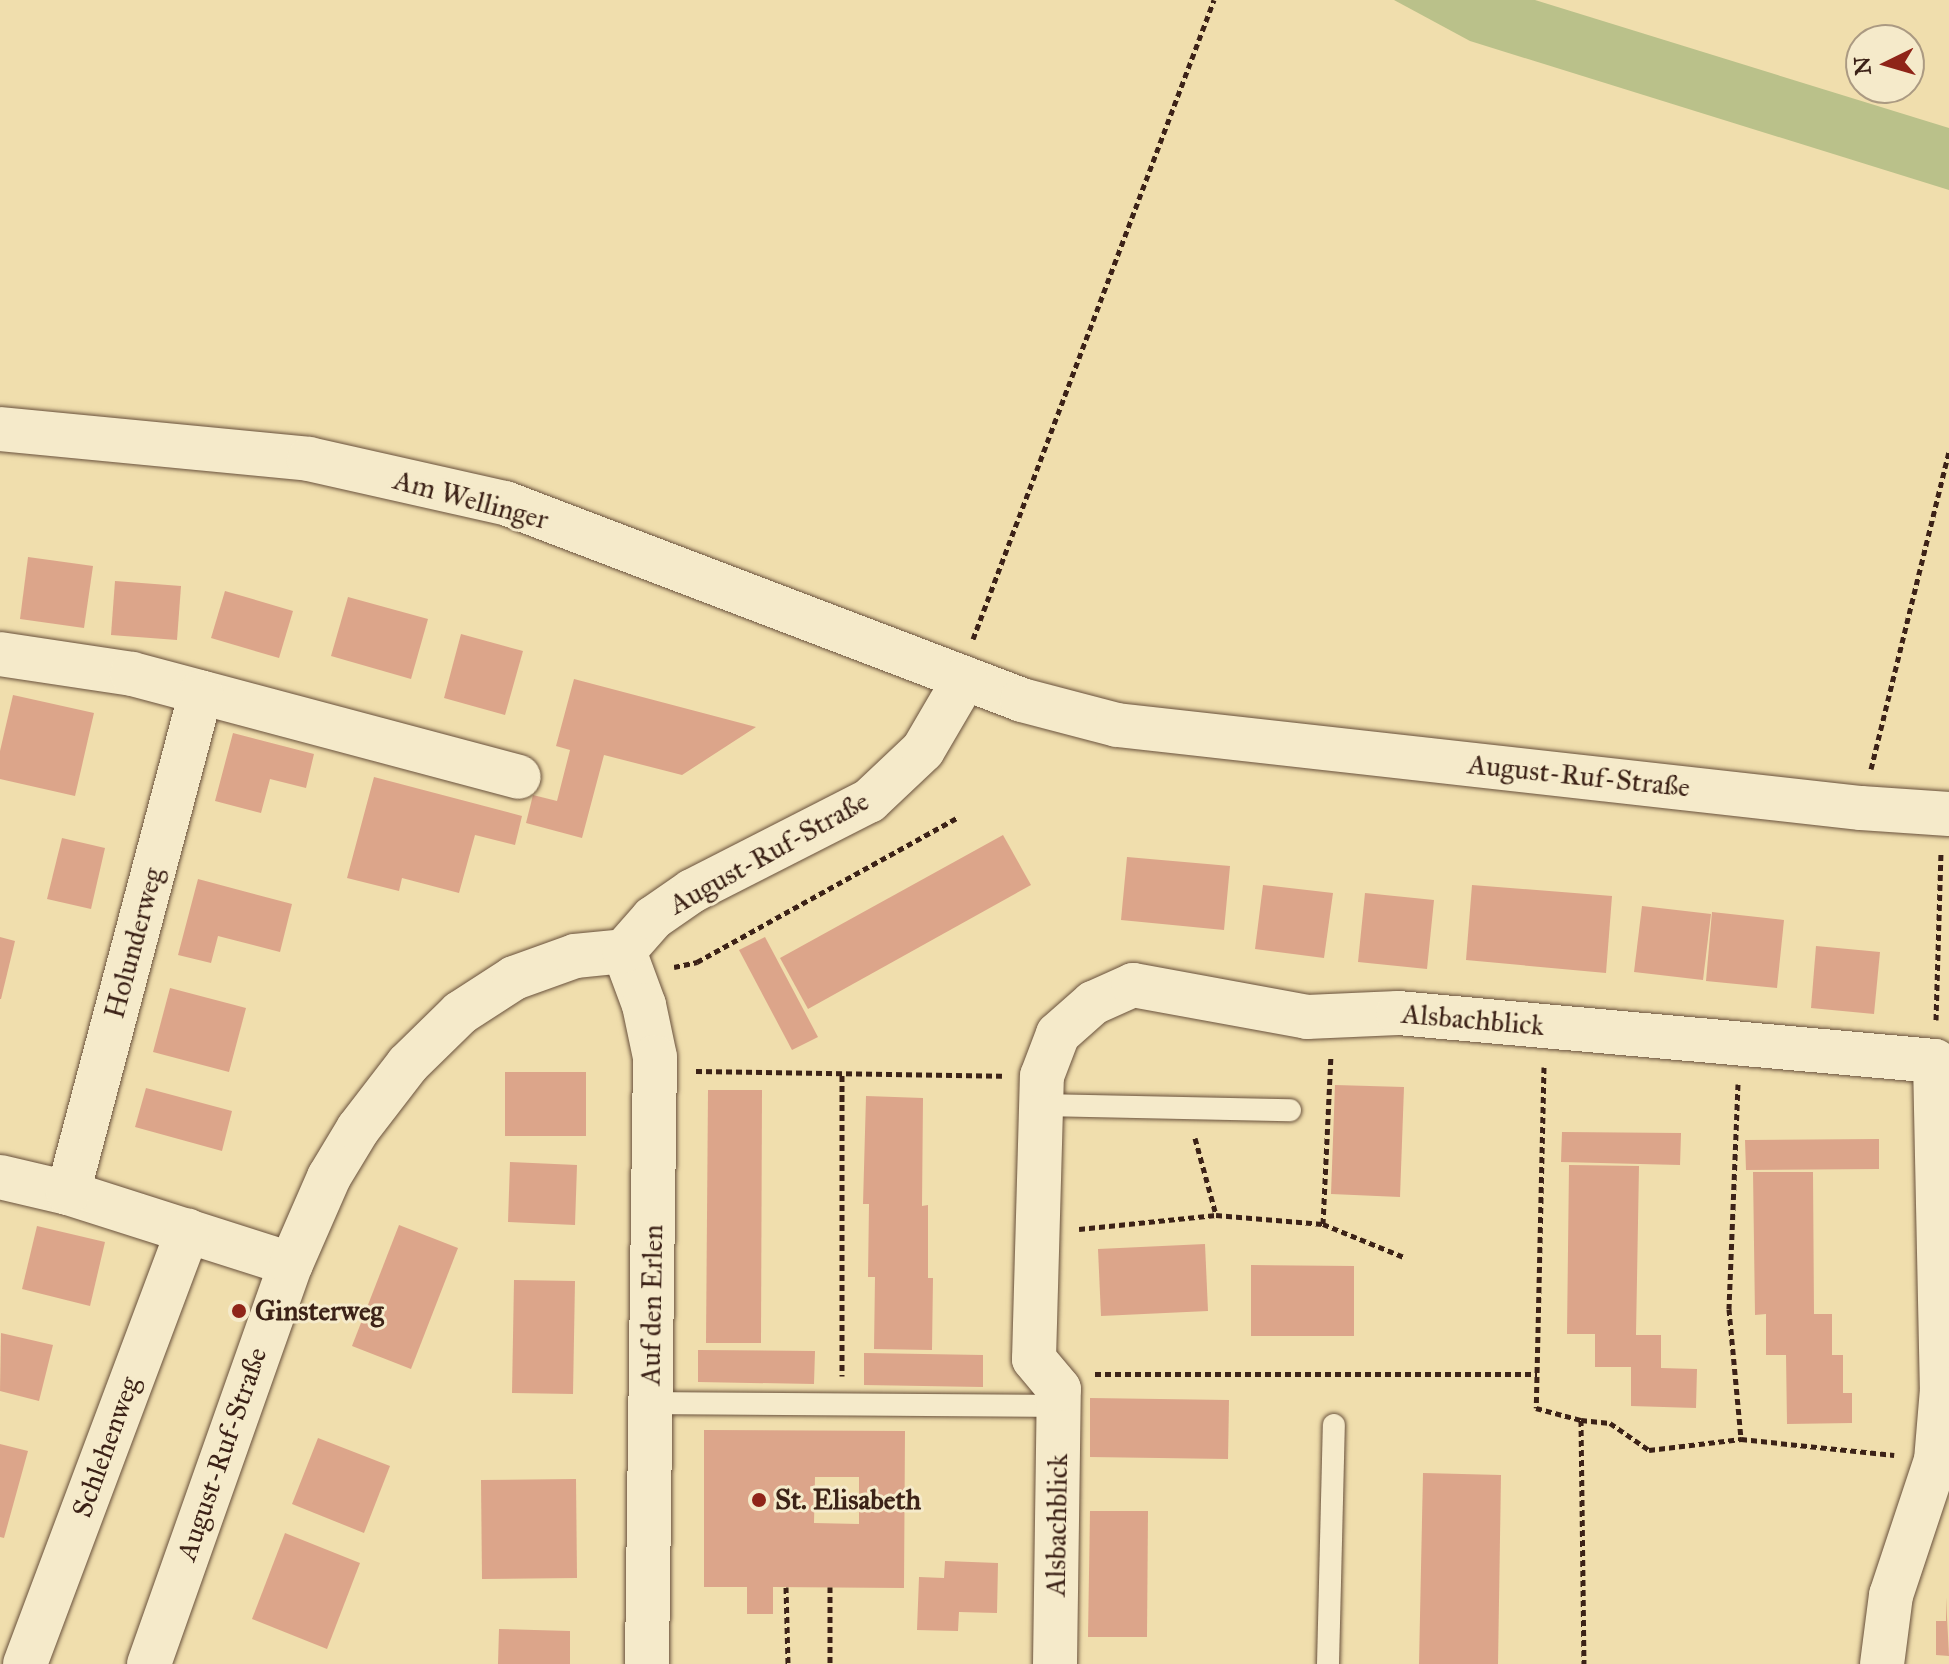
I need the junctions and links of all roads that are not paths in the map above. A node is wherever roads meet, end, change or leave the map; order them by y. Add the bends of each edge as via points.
1 (0, 429) edge
2 (0, 654) edge
3 (965, 678) junction
4 (201, 692) junction
5 (1209, 735) joint
6 (519, 777) dead end
7 (1946, 814) edge
8 (629, 964) junction
9 (1041, 1090) junction
10 (1290, 1110) dead end
11 (0, 1177) edge
12 (68, 1193) junction
13 (188, 1231) junction
14 (291, 1264) junction
15 (1052, 1390) junction
16 (651, 1403) junction
17 (1334, 1425) dead end
18 (25, 1664) edge
19 (149, 1664) edge
20 (647, 1664) edge
21 (1055, 1664) edge
22 (1328, 1664) edge
23 (1882, 1664) edge

1 - 3 street, Am Wellinger via 309,459 505,503
2 - 4 street via 132,674
3 - 5 street, Am Wellinger via 1022,700 1117,725
3 - 8 street, August-Ruf-Straße via 923,750 869,801 692,891 653,918
4 - 6 street
4 - 12 street, Holunderweg
5 - 7 street, August-Ruf-Straße
8 - 14 street, August-Ruf-Straße via 575,956 514,978 460,1013 408,1064 358,1129 329,1177
8 - 16 street, Auf den Erlen via 644,1005 655,1070
9 - 10 lane via 1187,1108
9 - 15 street, Alsbachblick via 1034,1359
9 - 23 street, Alsbachblick via 1058,1034 1093,1003 1133,985 1307,1017 1398,1013 1935,1061 1942,1389 1936,1460 1891,1595
11 - 12 street
12 - 13 street
13 - 14 street
13 - 18 street, Schlehenweg
14 - 19 street, August-Ruf-Straße
15 - 16 lane via 842,1405
15 - 21 street, Alsbachblick
16 - 20 street, Auf den Erlen
17 - 22 lane

